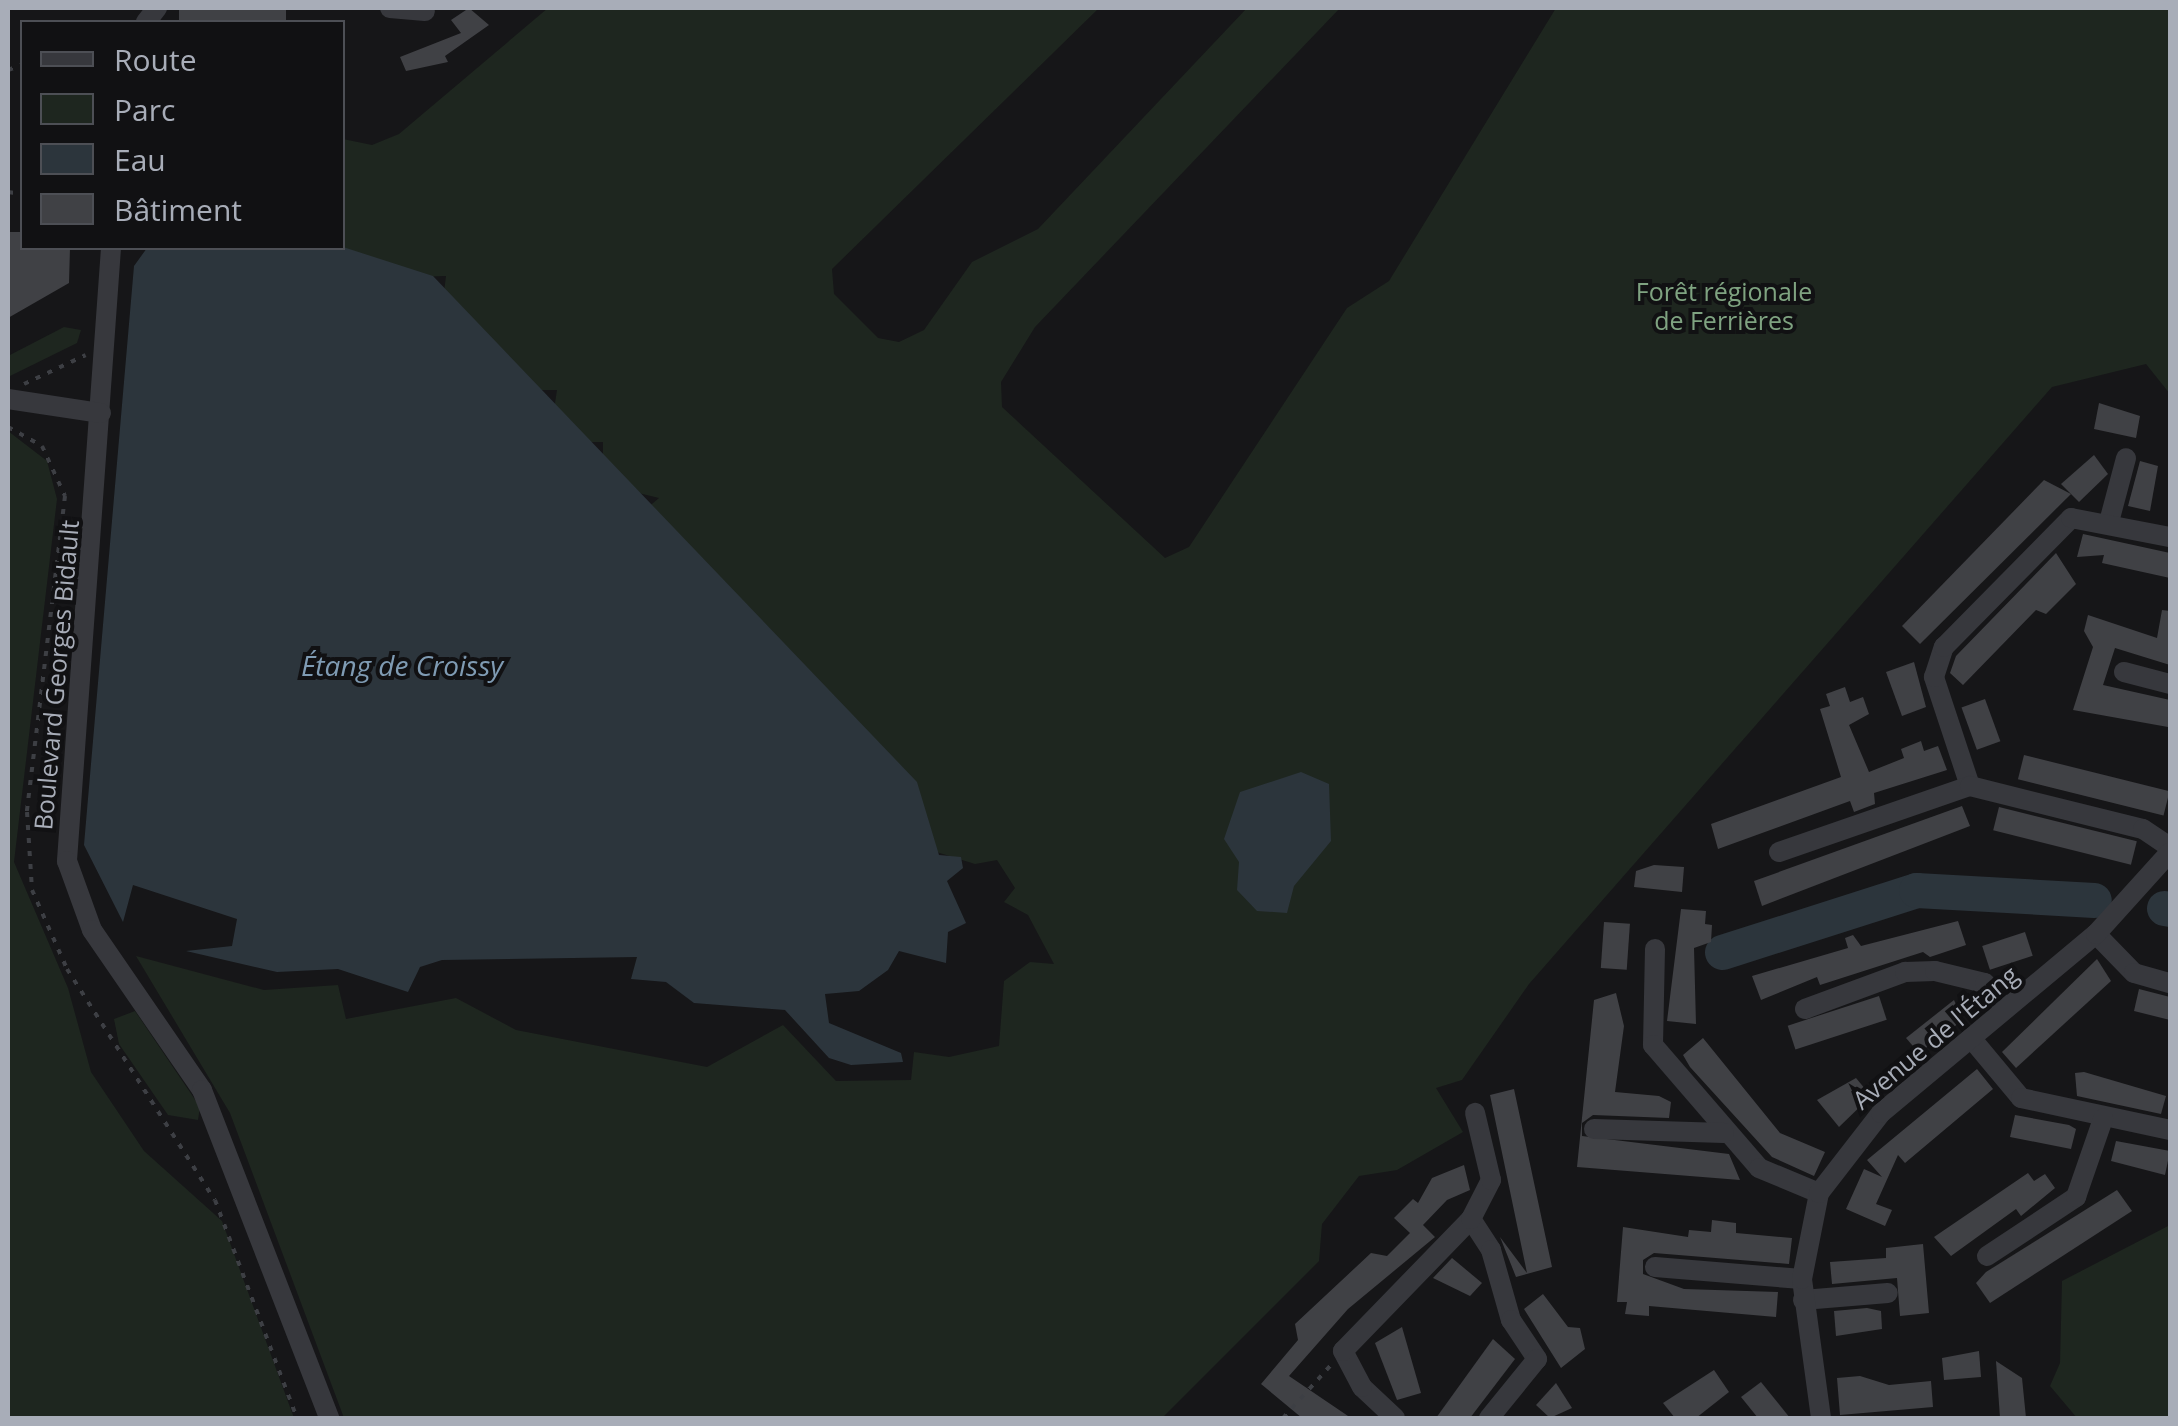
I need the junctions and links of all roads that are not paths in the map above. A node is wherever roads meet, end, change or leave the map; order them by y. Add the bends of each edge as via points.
1 (390, 8) edge
2 (424, 10) dead end
3 (111, 250) edge
4 (14, 400) edge
5 (101, 413) junction
6 (2126, 458) dead end
7 (2110, 522) junction
8 (2170, 537) edge
9 (2124, 672) dead end
10 (2170, 684) edge
11 (1970, 786) junction
12 (2170, 850) edge
13 (1779, 852) dead end
14 (2096, 934) junction
15 (1654, 950) dead end
16 (2170, 983) edge
17 (1805, 1009) dead end
18 (2006, 1009) junction
19 (1972, 1038) junction
20 (1475, 1113) dead end
21 (2103, 1119) junction
22 (1594, 1129) dead end
23 (2170, 1130) edge
24 (1724, 1132) junction
25 (1819, 1193) junction
26 (1470, 1219) junction
27 (1987, 1256) dead end
28 (1655, 1267) dead end
29 (1802, 1290) junction
30 (1888, 1293) dead end
31 (328, 1418) edge
32 (1395, 1418) edge
33 (1489, 1418) edge
34 (1821, 1418) edge

1 - 2 street
3 - 5 street, Boulevard Georges Bidault
4 - 5 street
5 - 31 street, Boulevard Georges Bidault via 67,861 92,930 202,1090
6 - 7 street
7 - 8 street
7 - 11 street via 2079,516 2064,522 1936,661 1934,677
9 - 10 street
11 - 12 street via 2143,829
11 - 13 street
12 - 14 street, Avenue de l'Étang
14 - 16 street via 2134,973
14 - 18 street, Avenue de l'Étang
15 - 24 street via 1650,1038
17 - 18 street via 1905,972 1935,971 1985,983
18 - 19 street, Avenue de l'Étang
19 - 21 street via 2022,1098
19 - 25 street, Avenue de l'Étang via 1862,1132
20 - 26 street via 1491,1180
21 - 23 street
21 - 27 street via 2076,1197
22 - 24 street
24 - 25 street via 1759,1168
25 - 29 street, Avenue de l'Étang
26 - 32 street via 1343,1351 1362,1387
26 - 33 street via 1491,1250 1511,1320 1538,1360
28 - 29 street
29 - 30 street
29 - 34 street, Avenue de l'Étang

